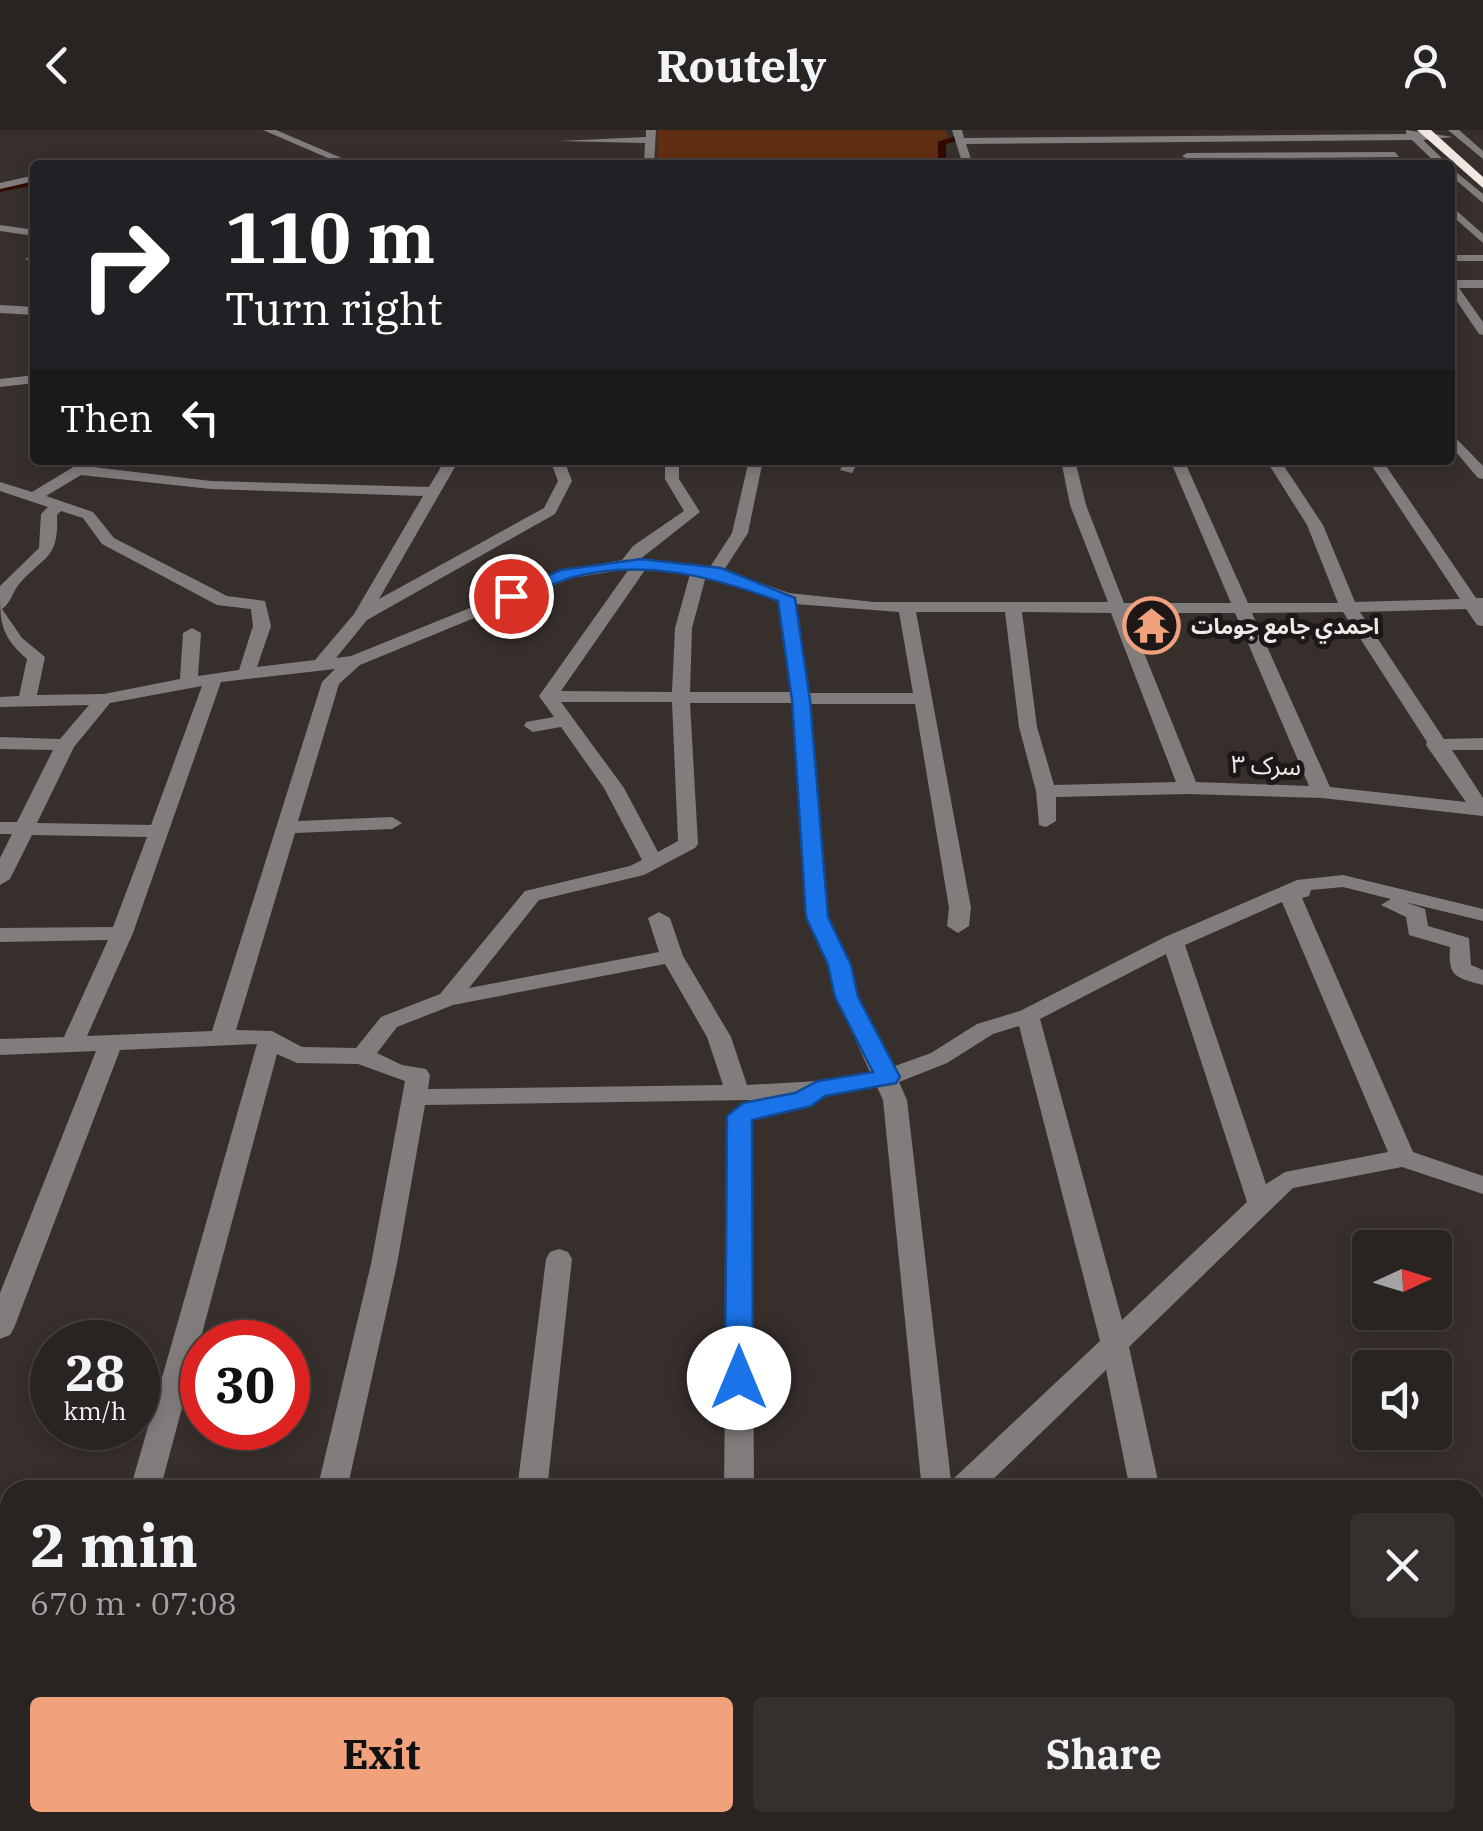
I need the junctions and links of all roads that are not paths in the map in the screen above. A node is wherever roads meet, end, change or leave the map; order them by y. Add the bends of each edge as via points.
1 (268, 130) edge
2 (1303, 132) edge
3 (1236, 133) edge
4 (1427, 134) edge
5 (651, 135) edge
6 (1172, 135) edge
7 (1375, 135) edge
8 (960, 136) edge
9 (564, 141) dead end
10 (1481, 153) edge
11 (1395, 154) junction
12 (340, 160) edge
13 (649, 160) edge
14 (1189, 160) edge
15 (1219, 160) edge
16 (1401, 160) edge
17 (1441, 160) edge
18 (1483, 168) edge
19 (1455, 175) edge
20 (30, 179) edge
21 (1483, 184) edge
22 (0, 186) edge
23 (1483, 200) edge
24 (1455, 213) edge
25 (30, 223) edge
26 (0, 227) edge
27 (30, 231) edge
28 (1479, 237) edge
29 (1455, 258) edge
30 (1483, 258) edge
31 (1455, 284) edge
32 (1483, 284) edge
33 (1455, 291) edge
34 (0, 310) edge
35 (30, 311) edge
36 (1483, 331) edge
37 (30, 380) edge
38 (0, 383) edge
39 (1455, 442) edge
40 (87, 465) edge
41 (449, 465) edge
42 (672, 465) edge
43 (755, 465) edge
44 (1069, 465) edge
45 (1178, 465) edge
46 (1276, 465) edge
47 (1379, 465) edge
48 (560, 468) edge
49 (80, 470) junction
50 (1483, 475) edge
51 (0, 486) edge
52 (434, 492) junction
53 (37, 495) junction
54 (58, 506) junction
55 (634, 564) junction
56 (707, 571) junction
57 (786, 598) junction
58 (1477, 603) edge
59 (0, 604) edge
60 (1014, 606) junction
61 (1116, 606) junction
62 (1239, 607) junction
63 (907, 608) junction
64 (1349, 608) junction
65 (0, 614) edge
66 (361, 616) junction
67 (1483, 621) edge
68 (192, 634) dead end
69 (354, 661) junction
70 (320, 666) junction
71 (246, 674) junction
72 (214, 678) junction
73 (188, 682) junction
74 (548, 696) junction
75 (104, 699) junction
76 (924, 699) junction
77 (681, 700) junction
78 (801, 700) junction
79 (27, 701) junction
80 (0, 702) edge
81 (563, 721) junction
82 (533, 726) dead end
83 (0, 744) edge
84 (1483, 744) edge
85 (64, 745) junction
86 (1434, 745) junction
87 (1188, 788) junction
88 (1046, 791) junction
89 (1322, 792) junction
90 (1482, 810) edge
91 (1046, 822) dead end
92 (392, 824) dead end
93 (11, 828) edge
94 (288, 828) junction
95 (161, 831) junction
96 (652, 862) junction
97 (0, 879) edge
98 (1290, 893) junction
99 (1483, 915) edge
100 (658, 918) dead end
101 (958, 926) dead end
102 (122, 934) junction
103 (0, 935) edge
104 (1173, 942) junction
105 (672, 956) junction
106 (1483, 978) edge
107 (448, 999) junction
108 (1028, 1016) junction
109 (222, 1037) junction
110 (270, 1038) junction
111 (73, 1042) junction
112 (110, 1042) junction
113 (0, 1047) edge
114 (362, 1056) junction
115 (888, 1077) junction
116 (818, 1089) junction
117 (738, 1093) junction
118 (416, 1097) junction
119 (1403, 1158) junction
120 (1483, 1185) edge
121 (1260, 1203) junction
122 (559, 1259) dead end
123 (0, 1328) edge
124 (1115, 1346) junction
125 (148, 1480) edge
126 (334, 1480) edge
127 (533, 1480) edge
128 (739, 1480) edge
129 (936, 1480) edge
130 (973, 1480) edge
131 (1142, 1480) edge

1 - 12 street
2 - 3 street
2 - 7 street
3 - 6 street
4 - 7 street
4 - 10 street
4 - 17 street
4 - 18 highway
4 - 21 highway
5 - 9 street
5 - 13 street
6 - 7 street
6 - 8 street
6 - 14 street
7 - 11 street
11 - 15 street
11 - 16 street
19 - 23 street
20 - 22 street
24 - 28 street
25 - 26 street
26 - 27 street
29 - 30 street
31 - 32 street
33 - 36 street
34 - 35 street
37 - 38 street
39 - 50 street
40 - 49 street
41 - 52 street
42 - 55 street via 672,478 692,512 640,549
43 - 56 street via 740,533
44 - 61 street
45 - 62 street
46 - 64 street via 1316,525
47 - 58 street
48 - 66 street via 565,481 550,511
49 - 52 street via 211,485
49 - 53 street
51 - 53 street
52 - 66 street
53 - 54 street
54 - 59 street via 49,514 48,554 28,566
54 - 71 street via 88,515 108,541 178,580 223,602 259,605 262,626
55 - 56 street
55 - 69 street via 567,574
55 - 74 street
56 - 57 street
56 - 77 street via 686,594
57 - 63 street
57 - 78 street
58 - 64 street
58 - 67 street
60 - 61 street
60 - 63 street
60 - 88 street via 1028,727
61 - 62 street
61 - 87 street
62 - 64 street
62 - 89 street
63 - 76 street
64 - 86 street
65 - 79 street via 14,641 36,657
66 - 70 street
68 - 73 street
69 - 70 street
69 - 94 street via 331,682
70 - 71 street
71 - 72 street
72 - 73 street
72 - 95 street
73 - 75 street
74 - 77 street
74 - 81 street
75 - 79 street
75 - 85 street
76 - 78 street
76 - 101 street
77 - 78 street
77 - 96 street via 688,844
78 - 115 street via 817,917 847,997
79 - 80 street
81 - 82 street
81 - 96 street via 614,788
83 - 85 street
84 - 86 street
85 - 93 street
86 - 90 street
87 - 88 street, سرک ۳
87 - 89 street, سرک ۳
88 - 91 street
89 - 90 street, سرک ۳
92 - 94 street
93 - 95 street
93 - 97 street
94 - 109 street
95 - 102 street
96 - 107 street via 532,895
98 - 99 street via 1304,884 1343,881
98 - 104 street
98 - 106 street via 1338,891 1414,913 1415,929 1461,943 1460,970
98 - 119 street
100 - 105 street
102 - 103 street
102 - 111 street
104 - 108 street
104 - 121 street
105 - 107 street
105 - 117 street via 720,1037
107 - 114 street via 389,1022
108 - 115 street via 985,1029 939,1058
108 - 124 street
109 - 110 street
109 - 112 street
110 - 114 street via 297,1054
110 - 125 street
111 - 112 street
111 - 113 street
112 - 123 street
114 - 118 street via 418,1076
115 - 116 street
115 - 129 street
116 - 117 street
116 - 128 street via 802,1100 740,1116
117 - 118 street
118 - 126 street
119 - 120 street
119 - 121 street via 1285,1181
121 - 124 street
122 - 127 street
124 - 130 street
124 - 131 street

